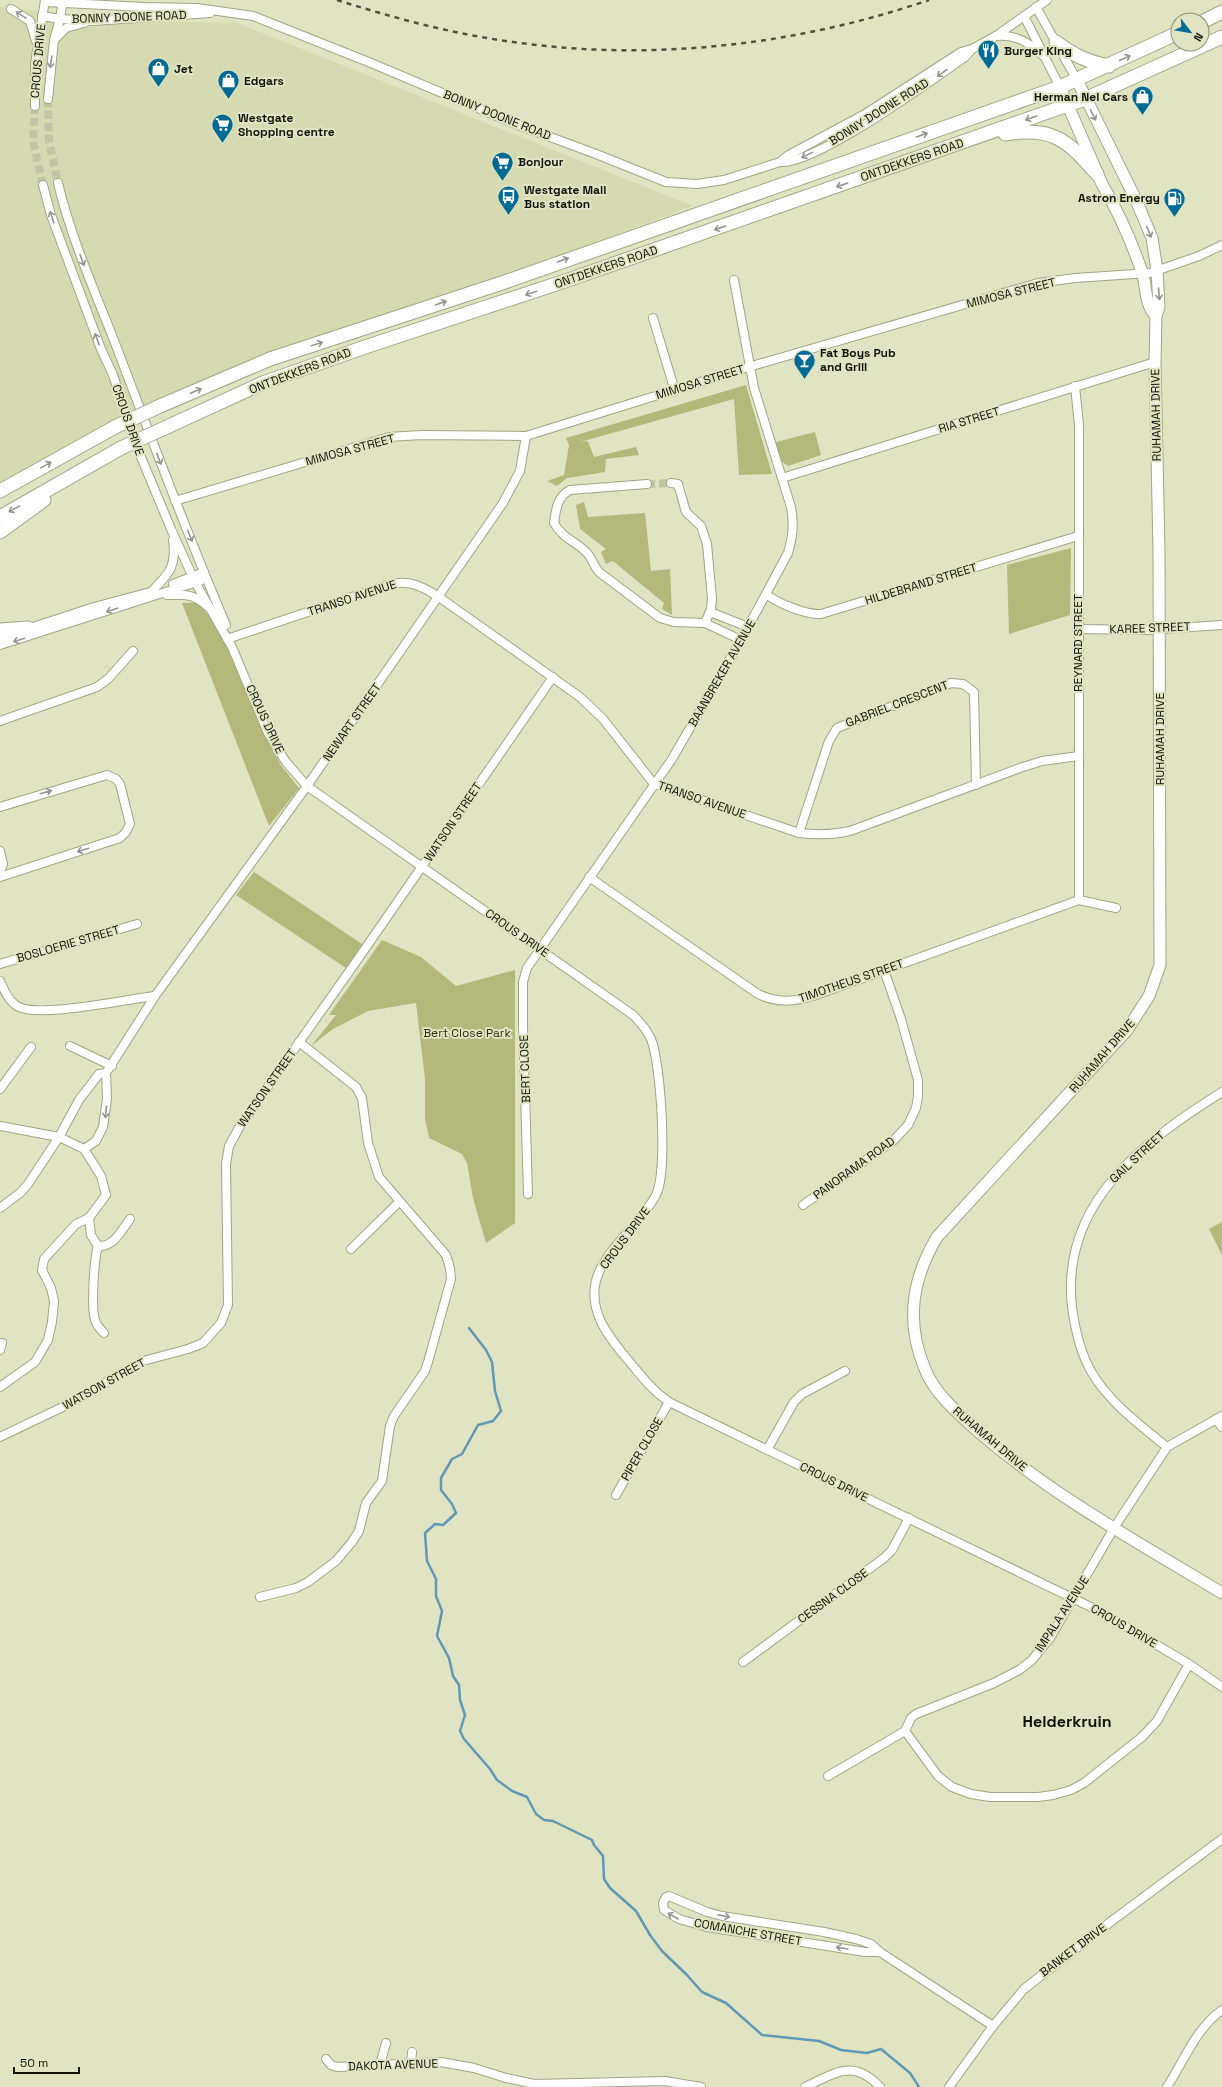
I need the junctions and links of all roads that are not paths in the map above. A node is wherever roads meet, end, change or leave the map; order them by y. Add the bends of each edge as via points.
1 (1046, 0) edge
2 (45, 1) edge
3 (63, 2) edge
4 (86, 2) edge
5 (169, 3) edge
6 (117, 6) junction
7 (1036, 7) junction
8 (11, 9) dead end
9 (217, 12) junction
10 (1222, 12) edge
11 (42, 16) junction
12 (173, 16) junction
13 (1024, 16) junction
14 (1210, 18) edge
15 (60, 19) junction
16 (116, 20) junction
17 (93, 21) junction
18 (996, 36) junction
19 (1170, 37) edge
20 (1222, 37) edge
21 (54, 40) junction
22 (1056, 42) junction
23 (38, 48) junction
24 (1049, 62) junction
25 (1109, 66) junction
26 (1077, 80) junction
27 (1060, 87) junction
28 (48, 99) tunnel mouth
29 (1085, 99) junction
30 (1068, 105) junction
31 (35, 106) tunnel mouth
32 (970, 140) junction
33 (1098, 174) junction
34 (58, 183) tunnel mouth
35 (43, 185) tunnel mouth
36 (1222, 245) edge
37 (1157, 270) junction
38 (1142, 273) junction
39 (734, 280) dead end
40 (1156, 316) junction
41 (653, 318) dead end
42 (1155, 362) junction
43 (752, 366) junction
44 (1075, 386) junction
45 (675, 391) junction
46 (526, 436) junction
47 (91, 466) junction
48 (782, 478) junction
49 (671, 483) dead end
50 (647, 484) tunnel mouth
51 (0, 490) edge
52 (175, 501) junction
53 (0, 517) edge
54 (171, 529) junction
55 (0, 532) edge
56 (1078, 536) junction
57 (205, 575) junction
58 (194, 580) junction
59 (152, 594) junction
60 (766, 594) junction
61 (439, 597) junction
62 (710, 612) junction
63 (220, 622) junction
64 (705, 623) junction
65 (1222, 624) edge
66 (748, 627) junction
67 (28, 628) junction
68 (1078, 629) junction
69 (1159, 629) junction
70 (0, 630) edge
71 (0, 637) edge
72 (230, 638) junction
73 (741, 640) junction
74 (0, 645) edge
75 (133, 651) dead end
76 (553, 677) junction
77 (0, 721) edge
78 (1079, 756) junction
79 (654, 784) junction
80 (976, 785) junction
81 (307, 786) junction
82 (0, 807) edge
83 (799, 833) junction
84 (0, 851) edge
85 (422, 867) junction
86 (0, 872) edge
87 (589, 876) junction
88 (0, 877) edge
89 (1079, 900) junction
90 (1116, 908) dead end
91 (137, 924) dead end
92 (540, 948) junction
93 (0, 964) edge
94 (884, 970) junction
95 (0, 980) edge
96 (155, 996) junction
97 (300, 1042) junction
98 (70, 1046) dead end
99 (31, 1047) dead end
100 (109, 1070) junction
101 (0, 1089) edge
102 (1222, 1092) edge
103 (0, 1126) edge
104 (59, 1137) junction
105 (84, 1149) junction
106 (528, 1194) dead end
107 (399, 1202) junction
108 (803, 1204) dead end
109 (0, 1208) edge
110 (89, 1218) junction
111 (130, 1219) dead end
112 (98, 1246) junction
113 (350, 1249) dead end
114 (104, 1333) dead end
115 (845, 1371) dead end
116 (2, 1383) edge
117 (668, 1402) junction
118 (1219, 1418) edge
119 (1222, 1427) edge
120 (0, 1437) edge
121 (1167, 1447) junction
122 (767, 1450) junction
123 (616, 1495) dead end
124 (909, 1518) junction
125 (1114, 1528) junction
126 (1222, 1592) edge
127 (260, 1597) dead end
128 (1073, 1598) junction
129 (743, 1662) dead end
130 (1189, 1664) junction
131 (1222, 1687) edge
132 (905, 1731) junction
133 (828, 1776) dead end
134 (1222, 1839) edge
135 (880, 1952) junction
136 (1222, 2010) edge
137 (993, 2026) junction
138 (386, 2043) dead end
139 (412, 2052) dead end
140 (326, 2059) dead end
141 (411, 2064) junction
142 (380, 2065) junction
143 (701, 2087) edge
144 (805, 2087) edge
145 (880, 2087) edge
146 (949, 2087) edge
147 (1167, 2087) edge

1 - 7 street, BONNY DOONE ROAD
2 - 3 street, BONNY DOONE ROAD
2 - 11 street, CROUS DRIVE
3 - 4 street, BONNY DOONE ROAD
3 - 15 street, CROUS DRIVE
4 - 6 street, BONNY DOONE ROAD
5 - 6 street, BONNY DOONE ROAD
5 - 9 street, BONNY DOONE ROAD
5 - 12 street
6 - 16 street
7 - 13 street, BONNY DOONE ROAD
7 - 22 street, RUHAMAH DRIVE
23 -> 8 street via 30,21
9 - 12 street, BONNY DOONE ROAD
9 - 18 street, BONNY DOONE ROAD via 236,12 271,22 518,125 666,182 697,184 724,180 800,158 900,103 965,57 972,49
10 - 14 main road
11 - 15 street, BONNY DOONE ROAD
11 - 23 street, CROUS DRIVE
12 - 16 street, BONNY DOONE ROAD
13 - 18 street, BONNY DOONE ROAD
13 - 24 street, RUHAMAH DRIVE
15 - 17 street, BONNY DOONE ROAD
15 - 21 street, CROUS DRIVE
16 - 17 street, BONNY DOONE ROAD
17 - 21 street via 66,28
18 - 24 street, RUHAMAH DRIVE via 1003,35 1023,40 1031,44
25 -> 19 main road, ONTDEKKERS ROAD
20 - 29 main road, ONTDEKKERS ROAD
21 -> 28 street, CROUS DRIVE
22 - 25 main road via 1077,57
22 - 26 street, RUHAMAH DRIVE
23 - 31 street, CROUS DRIVE
24 - 27 street, RUHAMAH DRIVE
25 - 26 main road, ONTDEKKERS ROAD
26 - 27 main road, ONTDEKKERS ROAD
26 - 29 street, RUHAMAH DRIVE
27 - 30 street, RUHAMAH DRIVE
51 -> 27 main road, ONTDEKKERS ROAD, bridge via 116,427 270,359 494,285
29 - 30 main road, ONTDEKKERS ROAD
29 -> 37 street, RUHAMAH DRIVE via 1136,200 1152,238
30 -> 32 main road, ONTDEKKERS ROAD
30 - 33 street, RUHAMAH DRIVE
32 - 33 main road via 1020,132 1047,134 1069,144
32 -> 47 main road, ONTDEKKERS ROAD, bridge via 263,383 121,448
33 - 38 street, RUHAMAH DRIVE
34 -> 52 street, CROUS DRIVE via 67,219
54 -> 35 street, CROUS DRIVE via 141,457 113,375 54,222
36 - 37 street, MIMOSA STREET via 1199,256
37 - 38 street, MIMOSA STREET
37 -> 40 street, RUHAMAH DRIVE via 1160,307
38 - 40 street, RUHAMAH DRIVE via 1150,310
38 - 43 street, MIMOSA STREET via 1075,278 1038,284
39 - 43 street, BAANBREKER AVENUE
40 - 42 street, RUHAMAH DRIVE
41 - 45 street
42 - 44 street, RIA STREET
42 - 69 street, RUHAMAH DRIVE
43 - 45 street, MIMOSA STREET
43 - 48 street, BAANBREKER AVENUE via 754,388
44 - 48 street, RIA STREET
44 - 56 street, REYNARD STREET via 1079,424
45 - 46 street, MIMOSA STREET
46 - 52 street, MIMOSA STREET via 389,437
46 - 61 street, NEWART STREET via 523,459 514,485
47 -> 53 main road, ONTDEKKERS ROAD
47 - 55 main road
48 - 60 street, BAANBREKER AVENUE via 792,515 793,538 788,553
49 - 62 street via 678,484 686,512 703,529 707,544 712,598
50 - 64 street via 570,490 558,501 554,523 564,536 587,553 599,572 660,618 674,622
52 -> 57 street, CROUS DRIVE
54 - 58 street, CROUS DRIVE
54 - 59 street via 174,563 169,574
56 - 60 street, HILDEBRAND STREET via 821,614 812,614 774,601
56 - 68 street, REYNARD STREET
57 - 58 street
57 - 72 street, CROUS DRIVE
58 - 59 street
58 - 63 street, CROUS DRIVE
59 - 63 street via 195,596
59 - 67 street via 94,607
59 -> 74 street
60 - 66 street, BAANBREKER AVENUE
61 - 72 street, TRANSO AVENUE via 413,583 400,582
61 - 76 street, TRANSO AVENUE
61 - 81 street, NEWART STREET
62 - 64 street
62 - 66 street
63 - 72 street, CROUS DRIVE
64 - 73 street
65 - 69 street, KAREE STREET
66 - 73 street, BAANBREKER AVENUE
67 - 70 main road
67 - 71 street
68 - 69 street, KAREE STREET
68 - 78 street, REYNARD STREET
69 - 125 street, RUHAMAH DRIVE via 1162,944 1156,980 1150,996 1126,1030 937,1237 924,1258 919,1273 914,1312 914,1330 925,1370 954,1410 1002,1452
72 - 81 street, CROUS DRIVE via 268,733 286,762
73 - 79 street, BAANBREKER AVENUE via 672,759
75 - 77 street via 108,679 97,687
76 - 79 street, TRANSO AVENUE via 580,697 603,719
76 - 85 street, WATSON STREET
78 - 80 street, TRANSO AVENUE via 1042,761
78 - 89 street, REYNARD STREET
79 - 83 street, TRANSO AVENUE
79 - 87 street, BAANBREKER AVENUE
80 - 83 street, TRANSO AVENUE via 850,831 832,835
80 - 83 street, GABRIEL CRESCENT via 974,692 963,684 951,683 837,728 829,741
81 - 85 street, CROUS DRIVE
81 - 96 street, NEWART STREET
82 -> 88 street via 107,775 120,784 130,827 120,838
84 - 86 street via 3,864
85 - 92 street, CROUS DRIVE
85 - 97 street, WATSON STREET
87 - 92 street, BAANBREKER AVENUE
87 - 94 street, TIMOTHEUS STREET via 758,994 769,999 795,1001
89 - 90 street
89 - 94 street, TIMOTHEUS STREET
91 - 93 street, BOSLOERIE STREET
92 - 106 street, BERT CLOSE via 530,960 524,982
92 - 117 street, CROUS DRIVE via 633,1015 647,1033 654,1050 661,1116 660,1186 650,1204 599,1272 595,1301 606,1333 654,1391
94 - 108 street, PANORAMA ROAD via 918,1080 914,1112 908,1125 894,1140
95 - 96 street via 12,1001 28,1010 59,1010
96 - 100 street, NEWART STREET
97 - 107 street via 360,1092 372,1159 379,1177
97 - 120 street, WATSON STREET via 240,1126 227,1152 228,1305 221,1324 203,1343 143,1361 69,1404
98 - 100 street
99 - 101 street
100 - 104 street via 99,1074 90,1085
100 -> 105 street via 102,1131 96,1141
102 - 121 street, GAIL STREET via 1182,1117 1114,1177 1096,1202 1080,1233 1071,1264 1074,1324 1092,1373 1130,1418
103 - 104 street
104 - 105 street
104 - 109 street via 20,1194
105 - 110 street via 106,1189 104,1199
107 - 113 street
107 - 127 street via 446,1255 450,1268 449,1291 425,1371 394,1416 390,1426 382,1481 366,1503 352,1542 336,1561 308,1582 296,1588
110 - 112 street via 90,1235
110 - 116 street via 76,1224 44,1259 42,1270 54,1301 48,1340 35,1362
111 - 112 street via 110,1245
112 - 114 street via 94,1259 94,1315 96,1324
115 - 122 street via 802,1394 794,1402
117 - 122 street, CROUS DRIVE
117 - 123 street, PIPER CLOSE
118 - 119 street
118 - 121 street
121 - 125 street, IMPALA AVENUE
122 - 124 street, CROUS DRIVE
124 - 128 street, CROUS DRIVE
124 - 129 street, CESSNA CLOSE via 892,1550 884,1558
125 - 126 street, RUHAMAH DRIVE
125 - 128 street, IMPALA AVENUE
128 - 130 street, CROUS DRIVE
128 - 132 street, IMPALA AVENUE via 1050,1638 1031,1661 994,1683 916,1714 911,1718
130 - 131 street, CROUS DRIVE
130 - 132 street via 1157,1721 1142,1737 1084,1783 1053,1795 990,1797 952,1787 938,1776
132 - 133 street, IMPALA AVENUE
134 - 137 street, BANKET DRIVE via 1035,1979
135 -> 135 street, COMANCHE STREET via 865,1952 707,1927 672,1916 664,1910 663,1903 669,1896 722,1916 856,1939 871,1944
135 - 137 street, COMANCHE STREET
136 - 147 street via 1196,2037
137 - 146 street, BANKET DRIVE
138 - 142 street
139 - 141 street
140 - 142 street, DAKOTA AVENUE via 337,2067
141 - 142 street, DAKOTA AVENUE
141 - 143 street, DAKOTA AVENUE via 447,2063 534,2084 665,2081
144 - 145 street via 849,2070 865,2073

